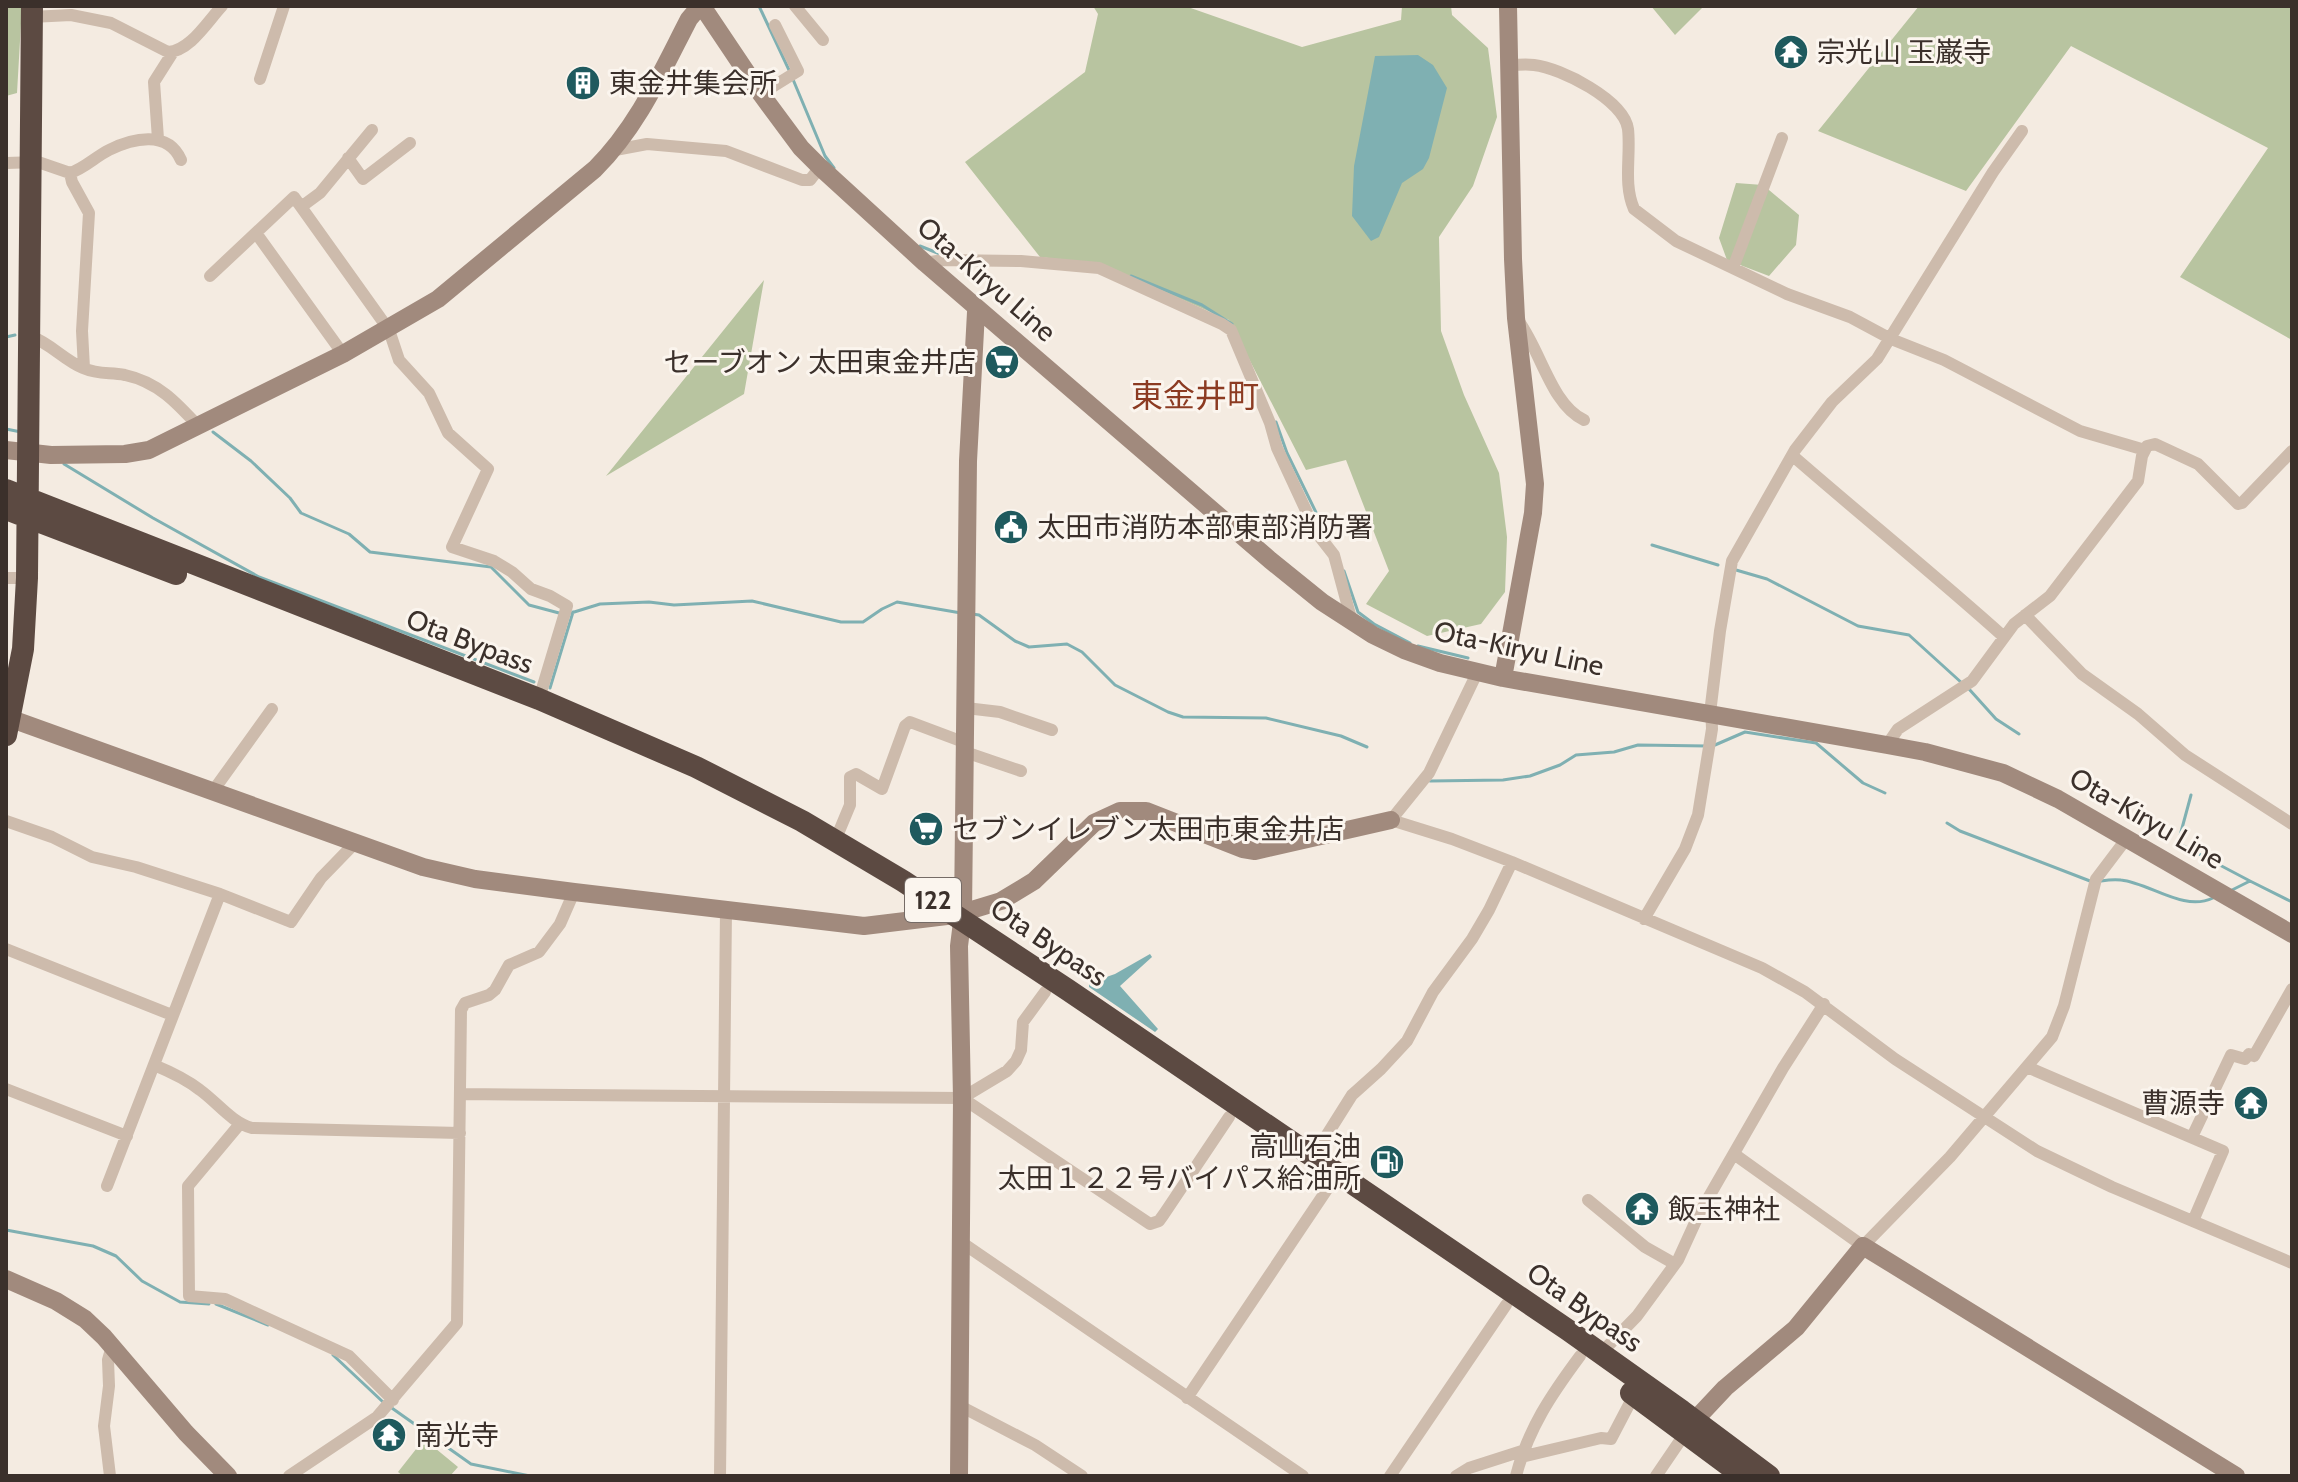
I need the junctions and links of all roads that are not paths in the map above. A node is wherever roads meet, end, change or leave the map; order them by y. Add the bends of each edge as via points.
1 (222, 6) edge
2 (284, 6) edge
3 (701, 6) edge
4 (795, 6) edge
5 (1508, 6) edge
6 (72, 11) edge
7 (32, 12) edge
8 (775, 25) dead end
9 (823, 40) dead end
10 (173, 52) junction
11 (1510, 65) junction
12 (260, 79) dead end
13 (761, 94) junction
14 (372, 130) dead end
15 (2022, 131) dead end
16 (1782, 138) dead end
17 (158, 139) junction
18 (410, 143) dead end
19 (615, 150) junction
20 (348, 158) junction
21 (181, 160) dead end
22 (32, 162) junction
23 (6, 163) edge
24 (820, 167) junction
25 (70, 173) junction
26 (301, 207) junction
27 (256, 233) junction
28 (925, 263) junction
29 (1733, 268) junction
30 (210, 276) dead end
31 (976, 312) dead end
32 (1516, 318) junction
33 (389, 330) junction
34 (30, 336) junction
35 (1891, 339) junction
36 (343, 354) junction
37 (84, 368) junction
38 (1584, 420) dead end
39 (199, 427) junction
40 (6, 450) edge
41 (2145, 450) junction
42 (29, 451) junction
43 (2292, 451) edge
44 (1793, 456) junction
45 (6, 490) edge
46 (28, 508) junction
47 (6, 509) edge
48 (16, 578) edge
49 (2025, 615) junction
50 (1352, 622) junction
51 (2004, 637) junction
52 (1477, 673) junction
53 (1503, 678) junction
54 (12, 683) edge
55 (539, 699) junction
56 (966, 708) junction
57 (272, 709) dead end
58 (1712, 715) junction
59 (7, 723) edge
60 (1052, 730) dead end
61 (1887, 745) junction
62 (966, 747) junction
63 (1021, 771) dead end
64 (213, 791) junction
65 (1391, 820) junction
66 (6, 821) edge
67 (2292, 824) edge
68 (2127, 838) junction
69 (835, 841) junction
70 (354, 844) junction
71 (1512, 862) junction
72 (574, 892) junction
73 (220, 894) junction
74 (726, 910) junction
75 (1644, 919) junction
76 (955, 921) junction
77 (2292, 934) edge
78 (6, 949) edge
79 (2292, 989) edge
80 (1045, 992) junction
81 (1824, 1004) junction
82 (172, 1015) junction
83 (154, 1065) junction
84 (2027, 1067) junction
85 (6, 1089) edge
86 (461, 1094) junction
87 (723, 1096) junction
88 (962, 1098) junction
89 (1229, 1117) junction
90 (1983, 1118) junction
91 (239, 1125) junction
92 (460, 1133) junction
93 (127, 1136) junction
94 (2192, 1137) junction
95 (1734, 1154) junction
96 (1313, 1157) junction
97 (1330, 1185) junction
98 (107, 1186) dead end
99 (1588, 1200) dead end
100 (2193, 1221) junction
101 (961, 1242) junction
102 (1863, 1246) junction
103 (2292, 1263) edge
104 (1675, 1264) junction
105 (6, 1279) edge
106 (1506, 1305) junction
107 (112, 1346) junction
108 (1590, 1355) junction
109 (1634, 1395) junction
110 (1187, 1398) junction
111 (393, 1400) junction
112 (960, 1406) junction
113 (1690, 1426) junction
114 (1522, 1454) junction
115 (1391, 1475) edge
116 (110, 1476) edge
117 (228, 1476) edge
118 (289, 1476) edge
119 (720, 1476) edge
120 (959, 1476) edge
121 (1082, 1476) edge
122 (1303, 1476) edge
123 (1456, 1476) edge
124 (1516, 1476) edge
125 (1656, 1476) edge
126 (1743, 1476) edge
127 (1769, 1476) edge
128 (2236, 1476) edge

1 - 10 street via 188,44
2 - 12 street
3 - 13 street, Ota-Kiryu Line
3 - 19 street
4 - 9 street
5 - 11 street
6 - 7 street
6 - 10 street
7 - 22 highway
8 - 13 street via 798,71
10 - 17 street via 154,82
11 - 29 street via 1536,65 1563,74 1616,107 1628,129 1634,209 1676,241
11 - 32 street
13 - 24 street, Ota-Kiryu Line
14 - 20 street
15 - 35 street
16 - 29 street
17 - 21 street via 173,146
17 - 25 street via 112,148
18 - 20 street via 363,179
19 - 24 street via 661,144 726,151 802,180 810,180
19 - 33 street via 438,299
20 - 26 street via 320,193
22 - 23 street
22 - 25 street
22 - 34 highway
24 - 28 street, Ota-Kiryu Line
25 - 37 street via 89,213
26 - 27 street via 294,197
26 - 33 street
27 - 30 street
27 - 36 street
28 - 50 street, Ota-Kiryu Line via 1270,560
28 - 50 street via 1021,261 1099,268 1231,330 1287,470 1316,532 1334,555
29 - 35 street
31 - 56 street via 968,461
32 - 38 street via 1565,407
32 - 53 street via 1535,484
33 - 36 street
33 - 55 street via 399,360 429,393 448,433 488,469 452,547 494,561 531,589 567,606
34 - 37 street
34 - 42 highway
35 - 41 street via 1944,360 2080,431
35 - 44 street via 1832,402
36 - 39 street
37 - 39 street via 140,379 169,395
39 - 42 street via 149,450 125,454
40 - 42 street
41 - 43 street via 2155,444 2198,464 2238,504
41 - 49 street via 2138,481 2123,502 2050,596
42 - 46 highway
44 - 51 street
44 - 58 street via 1729,570
45 - 46 highway, Ota Bypass / 122
46 - 47 highway, Ota Bypass / 122
46 - 48 highway
46 - 55 highway, Ota Bypass / 122 via 195,566
46 - 76 highway, Ota Bypass / 122 via 645,759 796,833
48 - 54 highway via 23,649
49 - 51 street
49 - 67 street via 2082,674 2185,755
50 - 52 street, Ota-Kiryu Line via 1404,650
51 - 61 street via 1966,686 1898,729
52 - 53 street, Ota-Kiryu Line
52 - 65 street via 1429,773
53 - 58 street, Ota-Kiryu Line
54 - 59 highway
55 - 69 highway, Ota Bypass / 122 via 696,767
56 - 60 street via 1000,712
56 - 62 street
57 - 64 street
58 - 61 street, Ota-Kiryu Line
58 - 75 street via 1698,815 1685,849
59 - 64 street
61 - 68 street, Ota-Kiryu Line via 2003,773
62 - 63 street
62 - 69 street via 910,722 882,789 856,774 850,777 850,805
62 - 76 street
64 - 70 street
65 - 71 street
65 - 76 street via 1255,851 1146,811 1120,811 1094,823 1018,892
66 - 73 street via 92,857
68 - 77 street, Ota-Kiryu Line
68 - 84 street via 2095,882 2058,1026
69 - 76 highway, Ota Bypass / 122
70 - 72 street via 449,873
70 - 73 street via 321,878 291,922
71 - 75 street
71 - 96 street via 1472,939 1433,992 1407,1041 1352,1095
72 - 74 street
72 - 86 street via 560,924 539,952 509,965 495,990 462,1006
73 - 82 street
74 - 76 street via 864,926
74 - 87 street
75 - 81 street via 1762,968
76 - 80 highway, Ota Bypass / 122
76 - 88 street
76 - 96 highway, Ota Bypass / 122
78 - 82 street
79 - 94 street via 2254,1056 2231,1055
80 - 88 street via 1023,1022 1016,1061
80 - 89 highway, Ota Bypass / 122
81 - 90 street
81 - 95 street
82 - 83 street
83 - 91 street via 199,1088
83 - 93 street
84 - 90 street
84 - 94 street
85 - 93 street
86 - 87 street
86 - 92 street
87 - 88 street
87 - 119 street
88 - 89 street via 1150,1224 1159,1221
88 - 101 street
89 - 97 highway, Ota Bypass / 122
90 - 100 street via 2037,1151
90 - 102 street
91 - 92 street
91 - 111 street via 188,1186 189,1296 225,1299 349,1356
92 - 111 street via 457,1323
93 - 98 street
94 - 100 street via 2223,1151
95 - 102 street
95 - 104 street
96 - 108 highway, Ota Bypass / 122
97 - 106 highway, Ota Bypass / 122
97 - 110 street
99 - 104 street via 1645,1247
100 - 103 street
101 - 110 street
101 - 112 street
102 - 113 street via 1796,1328 1725,1388
102 - 128 street
104 - 108 street via 1637,1316
105 - 107 street via 70,1309
106 - 108 highway, Ota Bypass / 122
106 - 115 street
107 - 116 street via 104,1426
107 - 117 street
108 - 109 highway, Ota Bypass / 122
108 - 113 highway, Ota Bypass / 122
108 - 114 street via 1550,1397
109 - 113 highway, Ota Bypass / 122
109 - 114 street via 1611,1439
110 - 122 street
111 - 118 street via 359,1430
112 - 120 street
112 - 121 street
113 - 125 street
113 - 126 highway, Ota Bypass / 122
113 - 127 highway, Ota Bypass / 122
114 - 123 street
114 - 124 street

